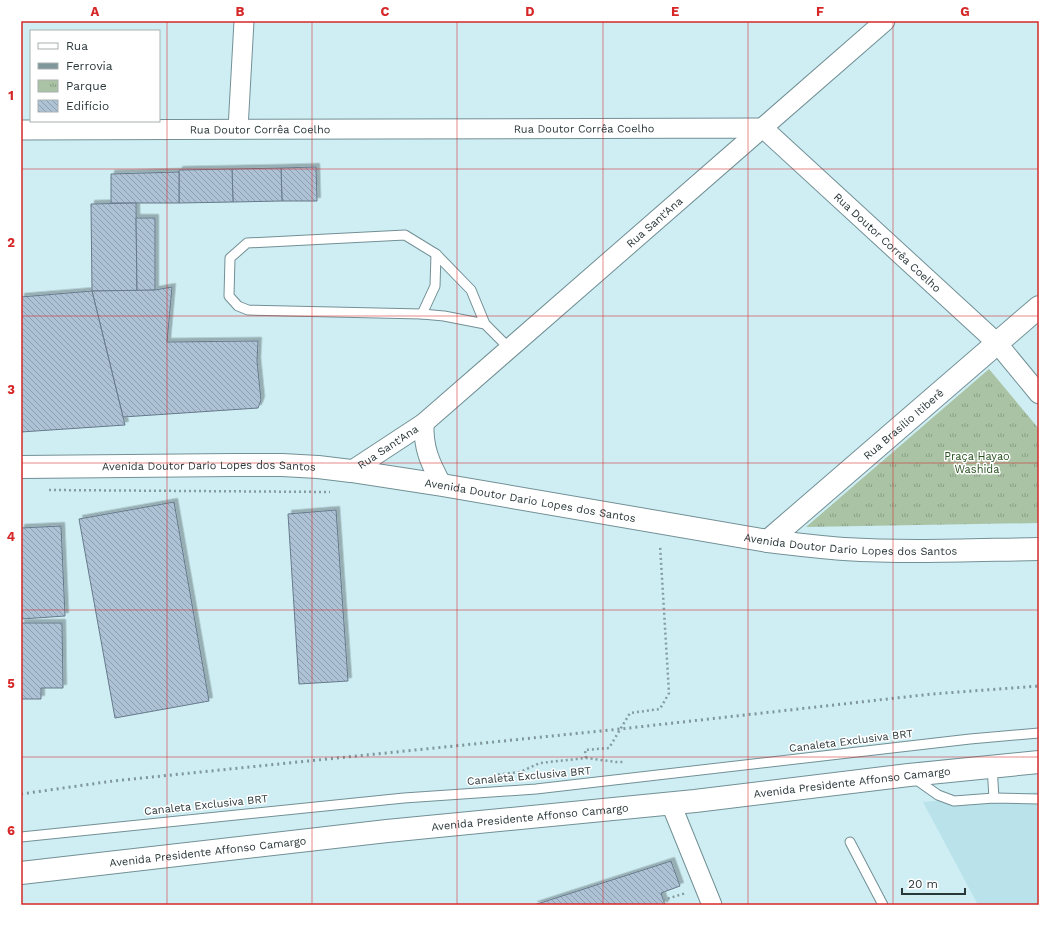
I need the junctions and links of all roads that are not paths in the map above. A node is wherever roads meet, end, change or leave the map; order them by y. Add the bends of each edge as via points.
1 (244, 21) edge
2 (885, 21) edge
3 (762, 128) junction
4 (238, 129) junction
5 (21, 130) edge
6 (436, 254) junction
7 (1039, 307) edge
8 (422, 314) junction
9 (484, 324) junction
10 (997, 343) junction
11 (509, 348) junction
12 (1039, 394) edge
13 (424, 423) junction
14 (21, 468) edge
15 (351, 471) junction
16 (442, 485) junction
17 (768, 541) junction
18 (1039, 549) edge
19 (1039, 733) edge
20 (1039, 762) edge
21 (992, 766) junction
22 (909, 775) junction
23 (994, 798) junction
24 (1039, 799) edge
25 (671, 804) junction
26 (21, 837) edge
27 (850, 842) dead end
28 (21, 873) edge
29 (712, 905) edge
30 (883, 905) edge

1 - 4 street
2 - 3 street, Rua Sant'Ana
3 - 4 street, Rua Doutor Corrêa Coelho
3 - 10 street, Rua Doutor Corrêa Coelho
3 - 11 street, Rua Sant'Ana
4 - 5 street, Rua Doutor Corrêa Coelho
6 - 8 lane via 435,286
6 - 8 lane via 405,235 247,243 230,258 229,296 238,306 248,310
6 - 9 lane via 470,290
7 - 10 main road, Rua Brasílio Itiberê
8 - 9 lane
9 - 11 lane
10 - 12 street, Rua Doutor Corrêa Coelho
10 - 17 main road, Rua Brasílio Itiberê
11 - 13 street, Rua Sant'Ana
13 - 15 street, Rua Sant'Ana
13 - 16 street, Rua Sant'Ana via 426,451
14 - 15 main road, Avenida Doutor Dario Lopes dos Santos via 282,465
15 - 16 main road, Avenida Doutor Dario Lopes dos Santos
16 - 17 main road, Avenida Doutor Dario Lopes dos Santos
17 - 18 main road, Avenida Doutor Dario Lopes dos Santos via 845,549
19 - 26 lane, Canaleta Exclusiva BRT via 536,789 404,798
20 - 21 main road, Avenida Presidente Affonso Camargo
21 - 22 main road, Avenida Presidente Affonso Camargo
21 - 23 lane
22 - 23 lane via 938,795 954,801
22 - 25 main road, Avenida Presidente Affonso Camargo
23 - 24 lane
25 - 28 main road, Avenida Presidente Affonso Camargo via 387,831
25 - 29 street
27 - 30 lane

